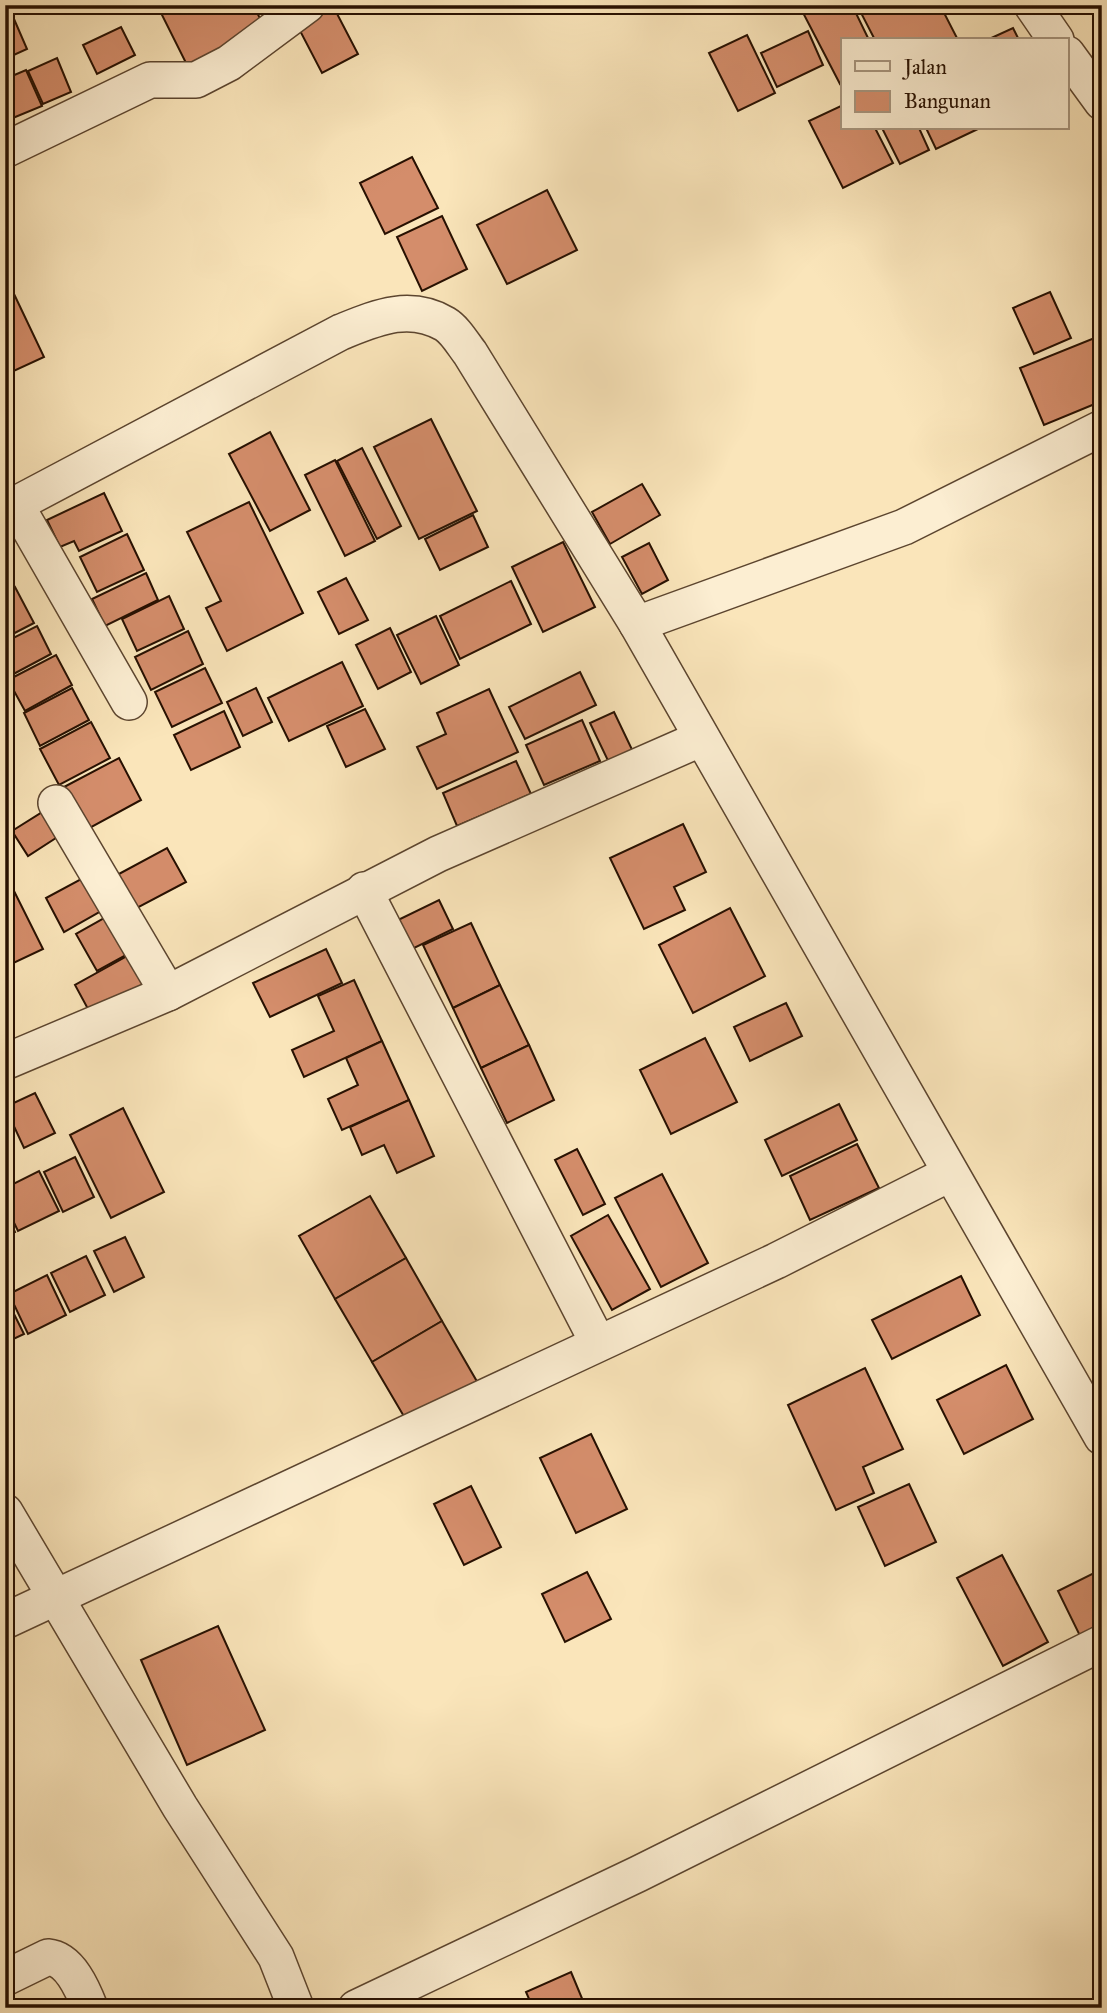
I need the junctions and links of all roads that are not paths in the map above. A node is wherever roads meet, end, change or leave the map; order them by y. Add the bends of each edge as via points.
1 (307, 5) edge
2 (1032, 5) edge
3 (1055, 38) edge
4 (1068, 55) edge
5 (1102, 103) edge
6 (5, 150) edge
7 (1102, 428) edge
8 (10, 508) edge
9 (637, 624) junction
10 (129, 702) dead end
11 (700, 738) junction
12 (56, 803) dead end
13 (364, 890) junction
14 (168, 993) junction
15 (5, 1062) edge
16 (949, 1174) junction
17 (598, 1343) junction
18 (1102, 1437) edge
19 (5, 1512) edge
20 (58, 1596) junction
21 (5, 1621) edge
22 (1102, 1643) edge
23 (5, 1978) edge
24 (90, 2008) edge
25 (296, 2008) edge
26 (356, 2008) edge

1 - 6 street via 229,63 196,80 150,80
2 - 3 street
4 - 5 street
7 - 9 street via 904,527
8 - 9 street via 341,332 382,315 413,312 447,324 470,352
8 - 10 street
9 - 11 street
11 - 13 street
11 - 16 street
12 - 14 street
13 - 14 street
13 - 17 street
14 - 15 street
16 - 17 street
16 - 18 street
17 - 20 street
19 - 20 street
20 - 21 street
20 - 25 street via 180,1807 276,1957
22 - 26 street via 638,1874
23 - 24 street via 54,1958 72,1974

